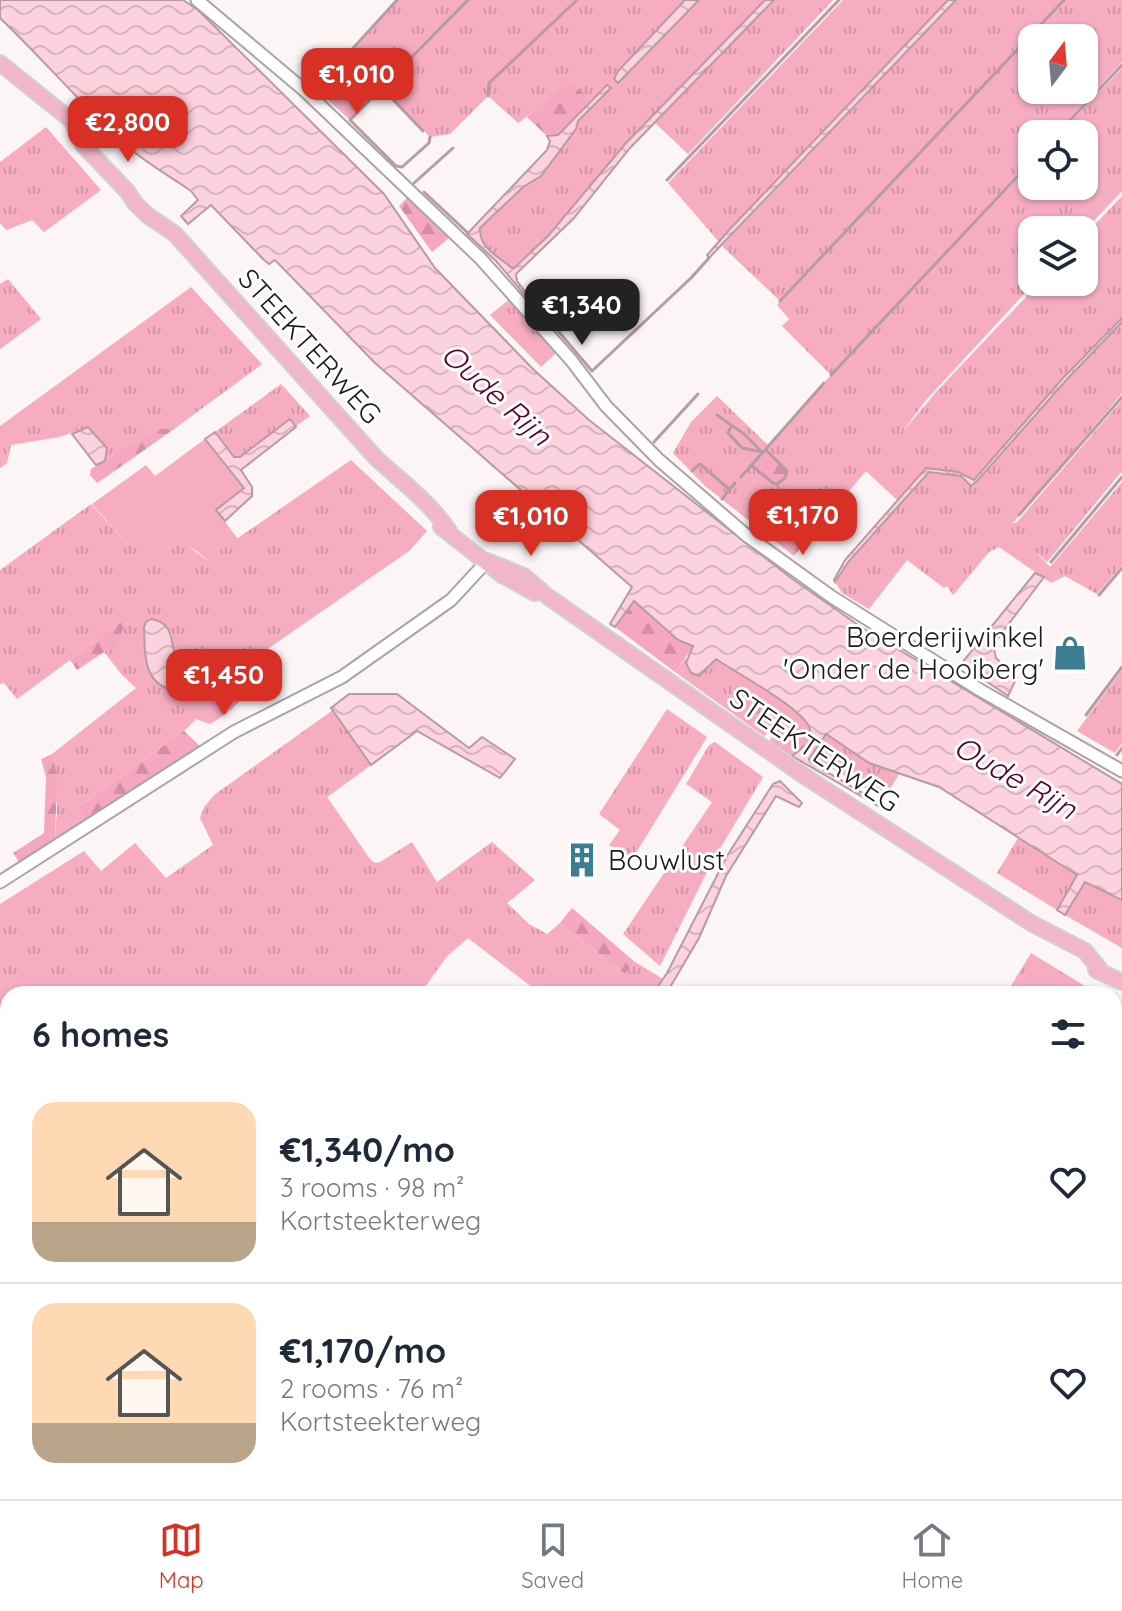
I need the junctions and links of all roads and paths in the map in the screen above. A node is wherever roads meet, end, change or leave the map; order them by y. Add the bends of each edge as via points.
1 (197, 0) edge
2 (0, 63) edge
3 (487, 561) junction
4 (1122, 771) edge
5 (0, 882) edge
6 (1120, 983) edge

1 - 4 street via 304,90 481,259 606,406 715,510 832,597 1009,708
2 - 3 main road, STEEKTERWEG via 72,121 84,146 127,191 158,210 376,458
3 - 5 street via 451,600 342,677 234,732
3 - 6 main road, STEEKTERWEG via 516,584 547,596 803,775 1031,923 1085,951 1102,972

